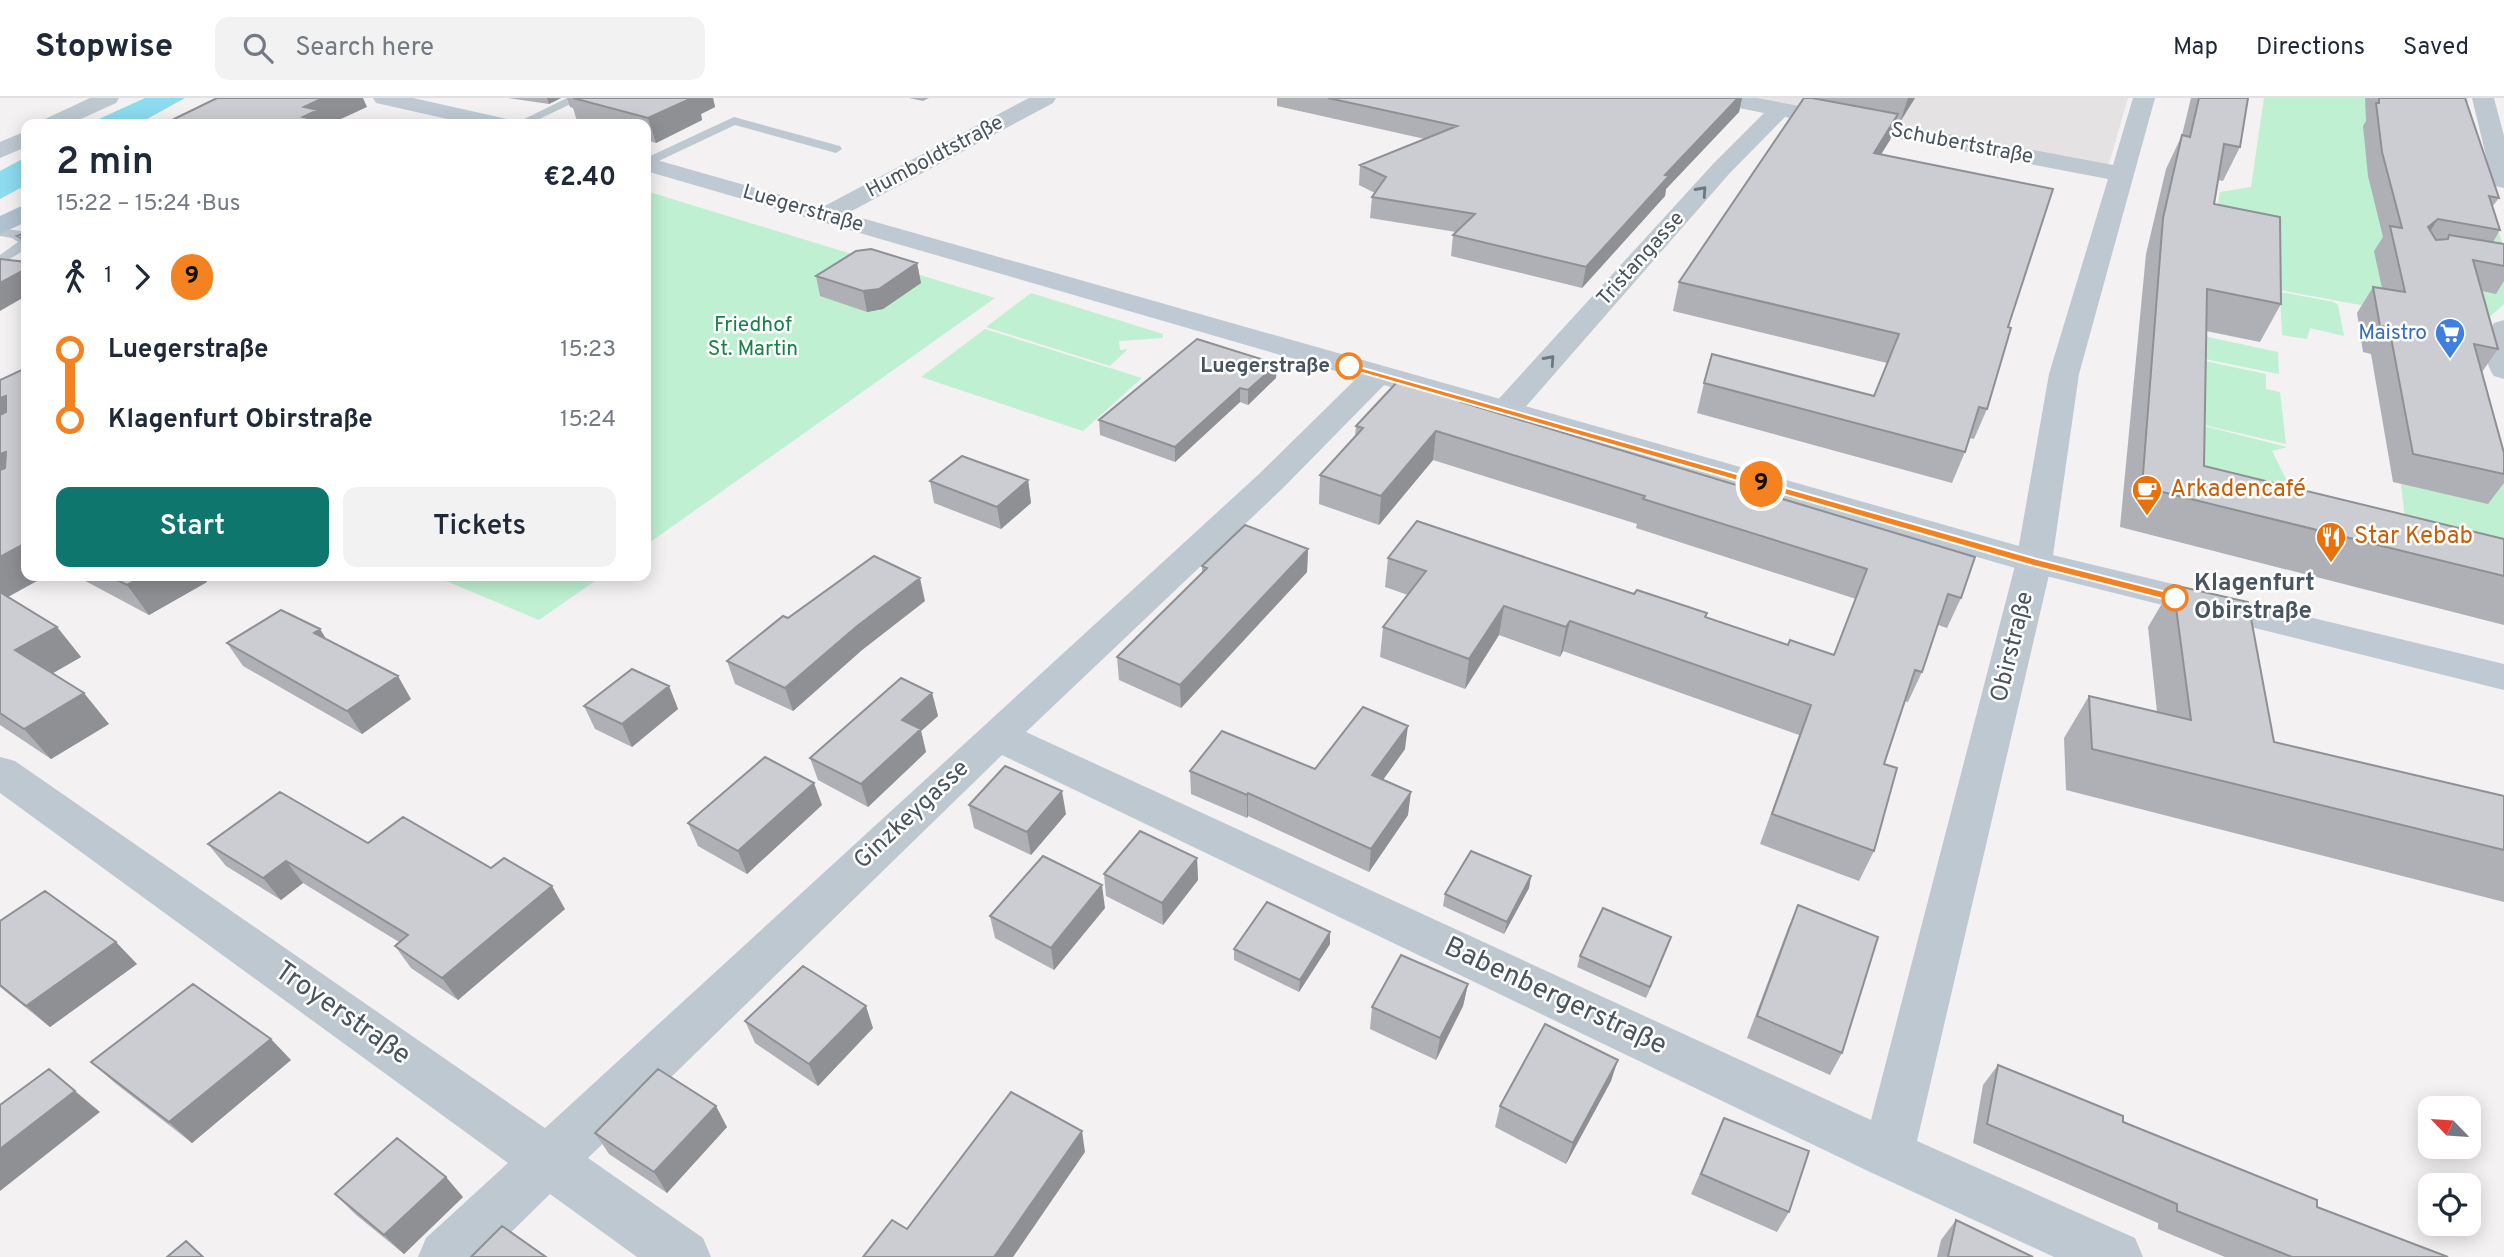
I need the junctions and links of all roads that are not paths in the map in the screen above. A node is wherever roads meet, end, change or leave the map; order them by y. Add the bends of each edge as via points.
1 (108, 98) edge
2 (577, 98) edge
3 (1045, 98) edge
4 (2144, 98) edge
5 (2483, 98) edge
6 (394, 99) edge
7 (1733, 99) edge
8 (1780, 109) junction
9 (64, 119) edge
10 (478, 119) edge
11 (531, 119) edge
12 (21, 140) edge
13 (836, 149) dead end
14 (0, 151) edge
15 (651, 167) edge
16 (2502, 167) edge
17 (651, 168) edge
18 (2120, 174) junction
19 (21, 215) edge
20 (826, 215) junction
21 (0, 226) edge
22 (0, 232) edge
23 (21, 238) edge
24 (21, 247) edge
25 (0, 261) edge
26 (2504, 329) edge
27 (2504, 370) edge
28 (1378, 374) junction
29 (1505, 411) junction
30 (2034, 562) junction
31 (2504, 677) edge
32 (997, 736) junction
33 (0, 772) edge
34 (1888, 1154) junction
35 (548, 1158) junction
36 (446, 1257) edge
37 (683, 1257) edge
38 (2115, 1257) edge

1 - 9 street
2 - 11 lane
3 - 20 street, Humboldtstraße
4 - 18 street, Obirstraße
5 - 16 street
6 - 10 street
7 - 8 street, Schubertstraße
8 - 18 street, Schubertstraße
29 -> 8 street, Tristangasse
12 - 14 street
13 - 15 lane via 734,121
17 - 20 street, Luegerstraße
18 - 30 street, Obirstraße via 2064,374
19 - 21 main road
20 - 28 street, Luegerstraße
22 - 23 lane
24 - 25 lane
26 - 27 street via 2500,344
28 - 29 street, Luegerstraße
28 - 32 street, Ginzkeygasse via 1271,481
29 - 30 street, Luegerstraße
30 - 31 street, Luegerstraße
30 - 34 street, Obirstraße
32 - 34 street, Babenbergerstraße
32 - 35 street, Ginzkeygasse
33 - 35 street, Troyerstraße
34 - 38 street, Babenbergerstraße
35 - 36 street, Ginzkeygasse
35 - 37 street, Troyerstraße

